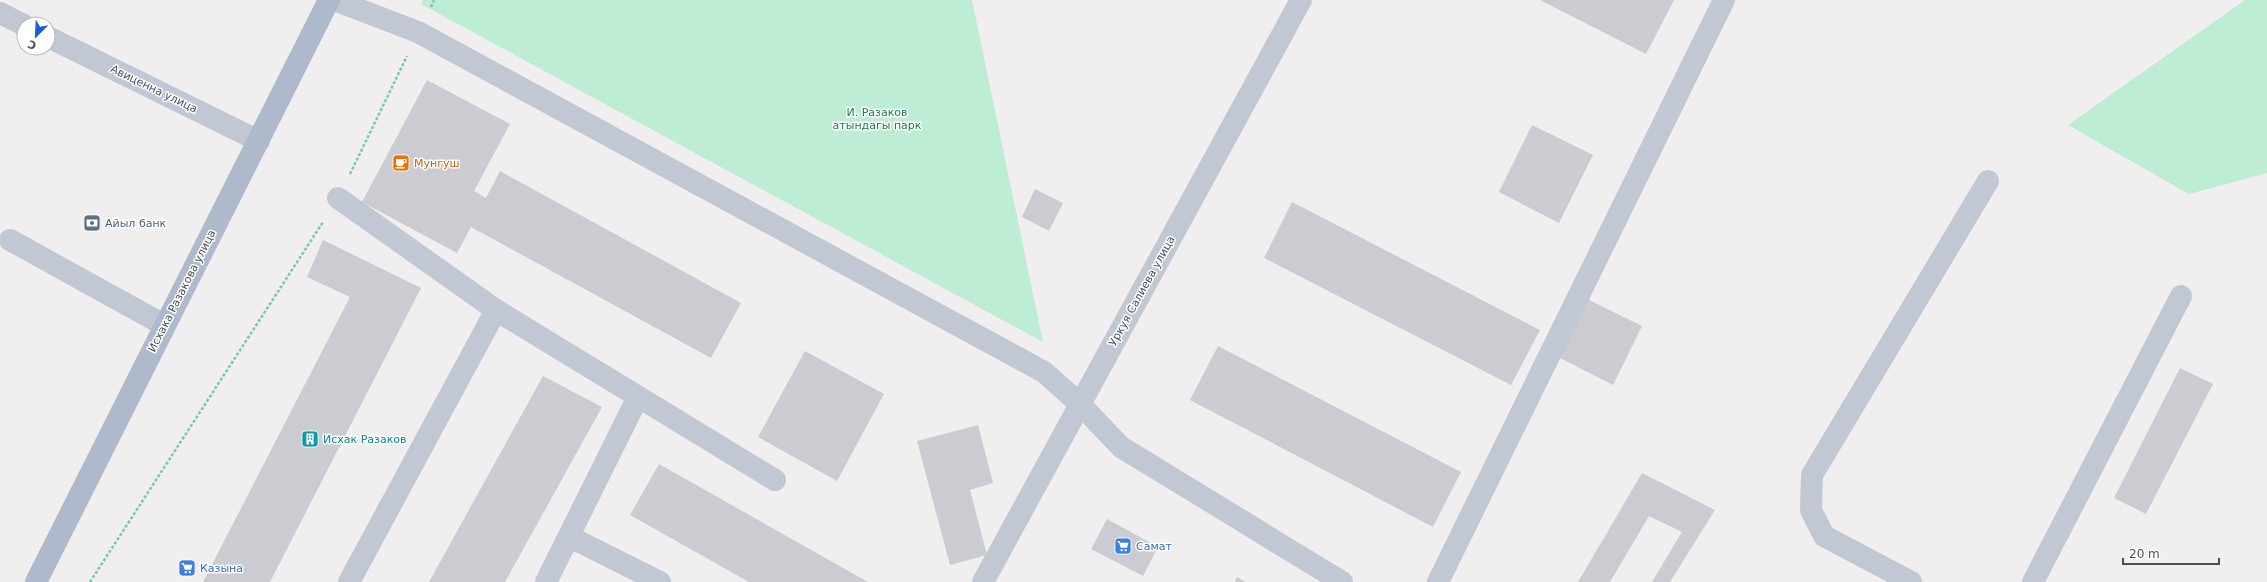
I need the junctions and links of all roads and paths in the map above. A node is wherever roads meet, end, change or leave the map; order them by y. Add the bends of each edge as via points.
1 (329, 0) edge
2 (334, 0) edge
3 (434, 0) edge
4 (1301, 0) edge
5 (1724, 0) edge
6 (0, 13) edge
7 (16, 21) edge
8 (418, 32) junction
9 (56, 41) edge
10 (259, 141) junction
11 (1988, 181) dead end
12 (338, 198) junction
13 (10, 240) dead end
14 (2181, 296) dead end
15 (496, 310) junction
16 (164, 325) junction
17 (638, 397) junction
18 (1080, 404) junction
19 (775, 480) dead end
20 (570, 537) junction
21 (36, 582) edge
22 (90, 582) edge
23 (349, 582) edge
24 (546, 582) edge
25 (660, 582) edge
26 (983, 582) edge
27 (1342, 582) edge
28 (1438, 582) edge
29 (1911, 582) edge
30 (2033, 582) edge

1 - 10 main road, Исхака Разакова улица
2 - 8 street
3 - 8 path
4 - 18 street, Уркуя Салиева улица
5 - 28 street
6 - 7 street
8 - 12 path
8 - 18 street via 1044,372
9 - 10 street, Авиценна улица
10 - 16 main road, Исхака Разакова улица
11 - 29 street via 1812,475 1811,510 1824,536
12 - 15 street
12 - 22 path
13 - 16 street
14 - 30 street
15 - 17 street
15 - 23 street
16 - 21 main road, Исхака Разакова улица
17 - 19 street
17 - 20 street
18 - 26 street, Уркуя Салиева улица
18 - 27 street via 1121,447
20 - 24 street
20 - 25 street

